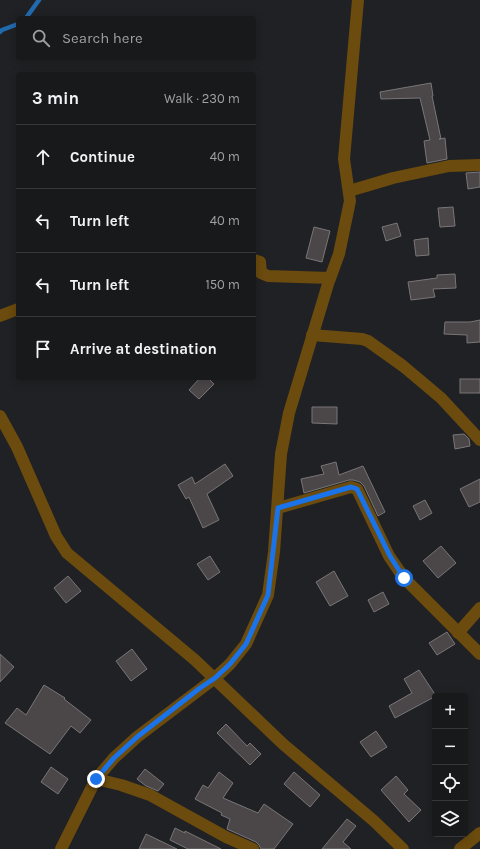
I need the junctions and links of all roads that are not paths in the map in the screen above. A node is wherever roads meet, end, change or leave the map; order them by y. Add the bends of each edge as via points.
1 (358, 0) edge
2 (480, 165) edge
3 (349, 191) junction
4 (256, 261) edge
5 (330, 278) junction
6 (16, 310) edge
7 (0, 316) edge
8 (312, 334) junction
9 (0, 416) edge
10 (480, 440) edge
11 (278, 508) junction
12 (480, 608) edge
13 (458, 633) junction
14 (480, 654) edge
15 (215, 678) junction
16 (96, 779) junction
17 (480, 833) edge
18 (61, 849) edge
19 (253, 849) edge
20 (403, 849) edge
21 (460, 849) edge

1 - 3 street via 344,159
2 - 3 street via 449,166
3 - 5 street via 350,201 342,241
4 - 5 street via 260,262 261,273 268,276
5 - 8 street
6 - 7 street
8 - 10 street via 368,341 441,398
8 - 11 street via 289,413 281,454
9 - 15 street via 17,447 56,536 67,553
11 - 13 street via 351,487 357,489 390,556 404,578
11 - 15 street via 268,595 246,644
12 - 13 street
13 - 14 street
15 - 16 street via 137,737
15 - 20 street via 284,744
16 - 18 street
16 - 19 street via 150,795
17 - 21 street

